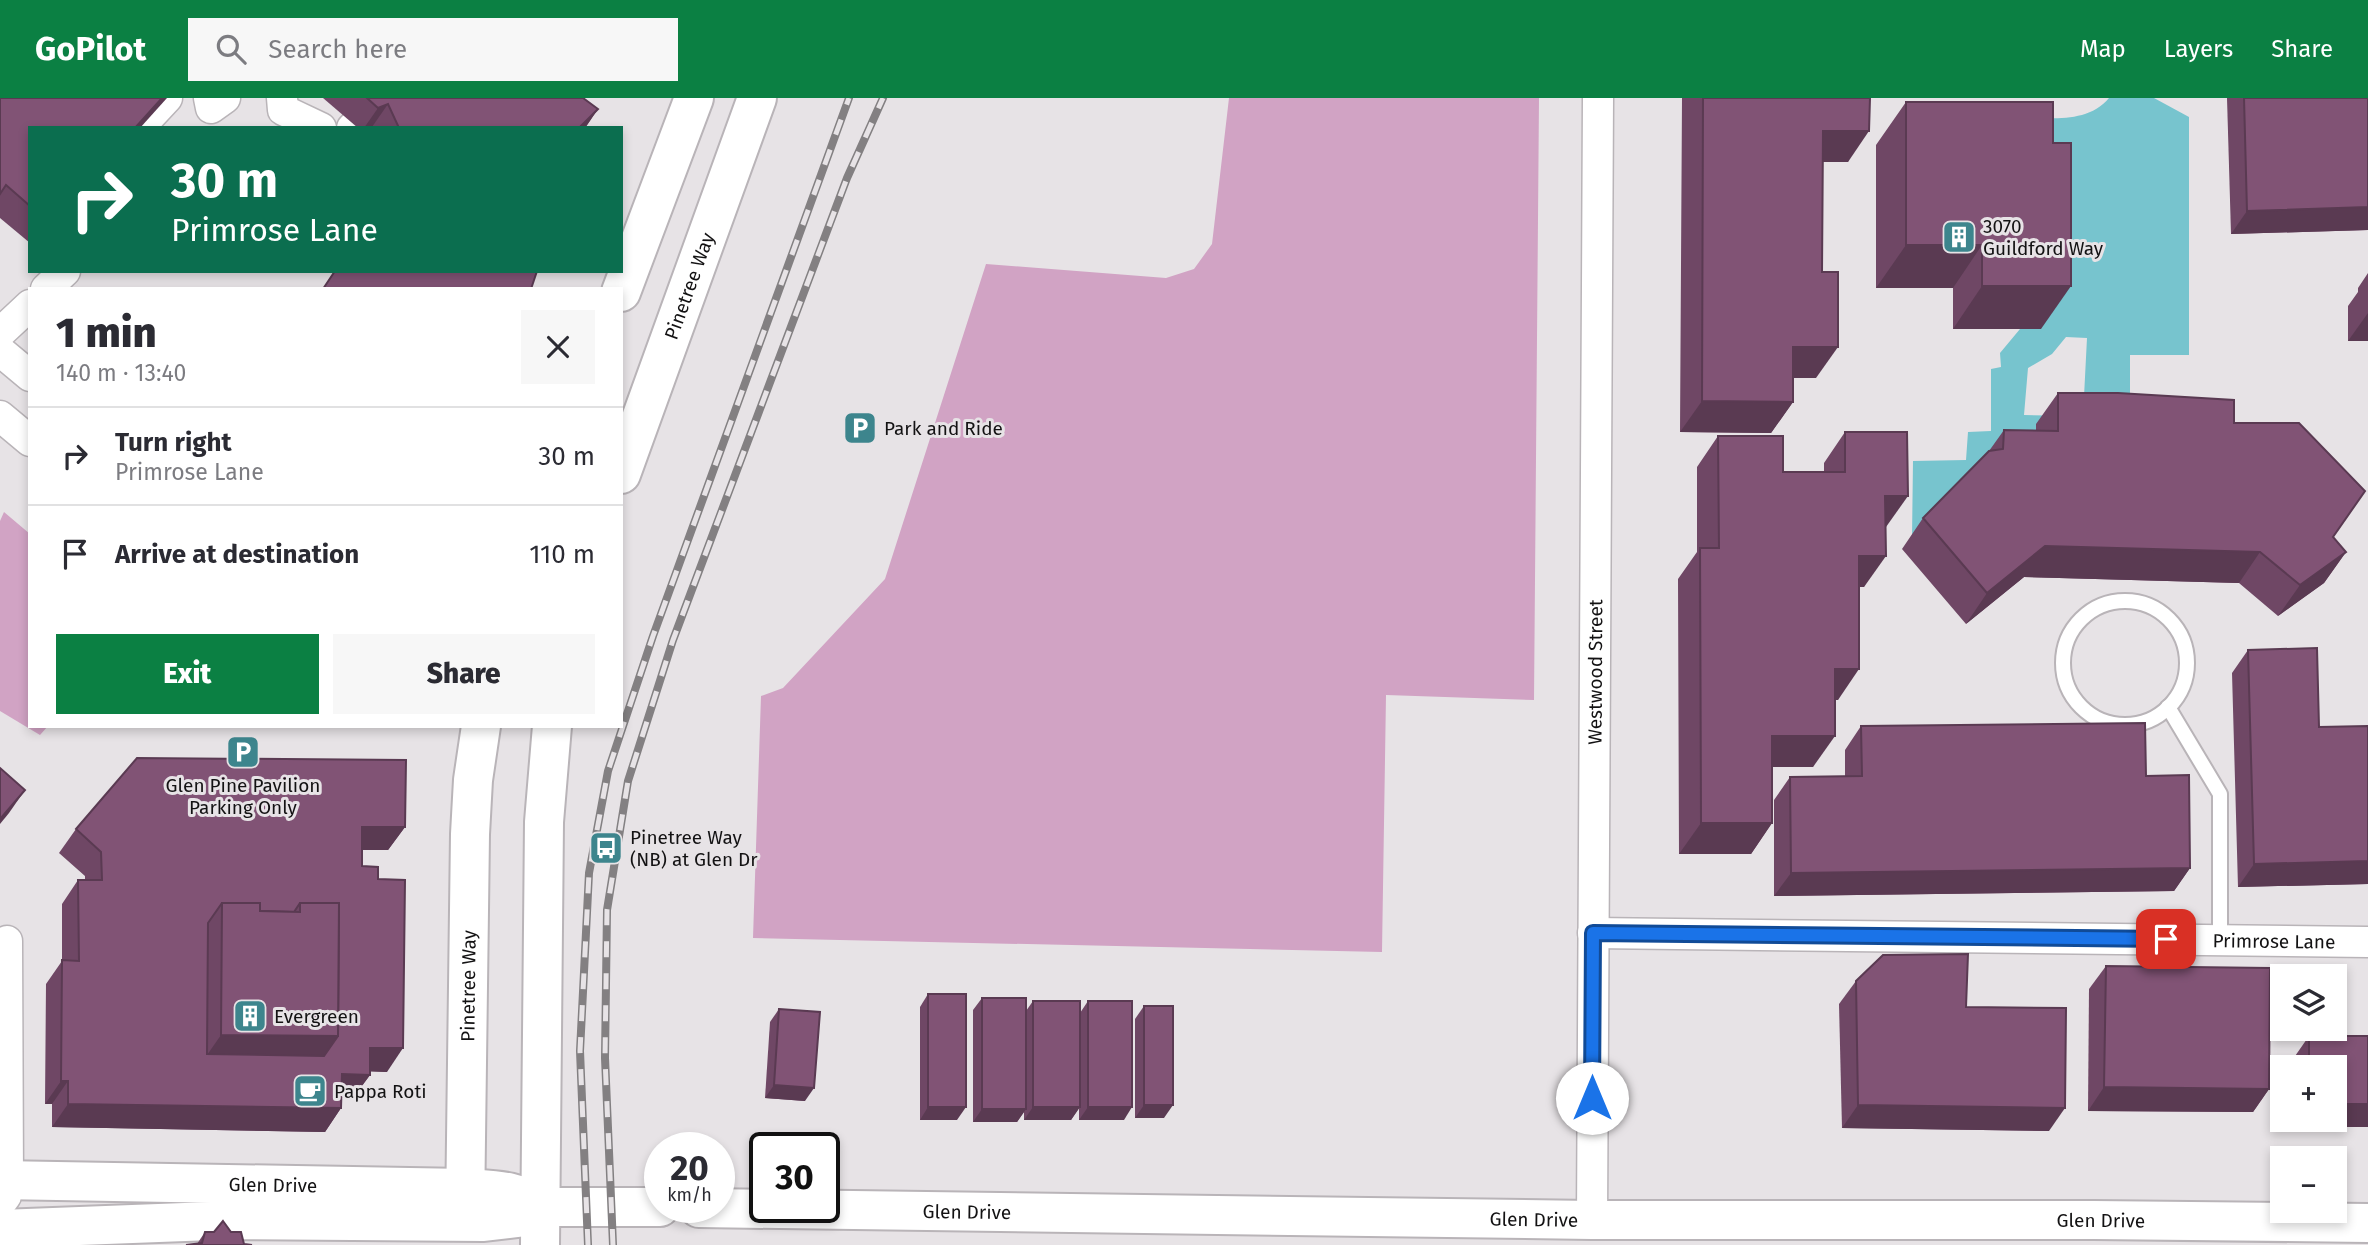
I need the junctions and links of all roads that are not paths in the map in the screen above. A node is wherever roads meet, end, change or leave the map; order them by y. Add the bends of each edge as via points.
1 (167, 98) edge
2 (209, 98) edge
3 (225, 98) edge
4 (282, 98) edge
5 (694, 98) edge
6 (757, 98) edge
7 (1598, 98) edge
8 (141, 126) edge
9 (317, 126) edge
10 (63, 273) edge
11 (48, 287) edge
12 (623, 287) edge
13 (28, 307) edge
14 (0, 333) edge
15 (0, 351) edge
16 (28, 374) edge
17 (0, 416) edge
18 (28, 439) edge
19 (623, 468) edge
20 (2168, 707) junction
21 (481, 728) edge
22 (552, 728) edge
23 (1593, 933) junction
24 (2220, 939) junction
25 (7, 941) dead end
26 (2368, 942) edge
27 (540, 1207) junction
28 (644, 1207) edge
29 (735, 1209) edge
30 (7, 1211) edge
31 (465, 1218) edge
32 (2368, 1223) edge
33 (1592, 1233) edge
34 (540, 1245) edge

1 - 8 street
2 - 3 street via 211,108
4 - 9 street via 283,110
5 - 12 street
6 - 19 street, Pinetree Way
7 - 23 street, Westwood Street
10 - 11 street
13 - 14 street
15 - 16 street
17 - 18 street
20 - 20 lane via 2181,690 2187,669 2182,637 2170,620 2153,606 2132,600 2091,610 2065,643 2063,665 2072,696 2087,712 2106,722 2128,725 2149,720
20 - 24 lane via 2220,794
21 - 31 street, Pinetree Way via 470,834
22 - 27 street via 544,822
23 - 24 street, Primrose Lane
23 - 33 street, Westwood Street
24 - 26 street, Primrose Lane
25 - 30 street
27 - 28 street, Glen Drive
27 - 31 street, Glen Drive via 518,1194
27 - 34 street
29 - 33 street, Glen Drive
30 - 31 street, Glen Drive
30 - 31 street, Glen Drive via 238,1220
32 - 33 street, Glen Drive via 2094,1220

